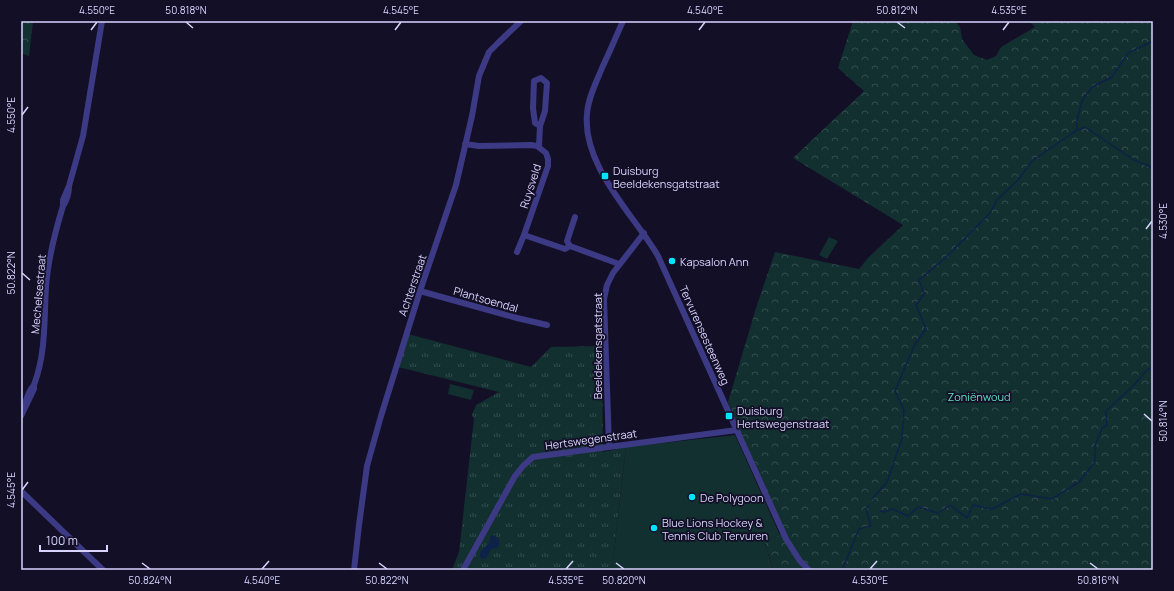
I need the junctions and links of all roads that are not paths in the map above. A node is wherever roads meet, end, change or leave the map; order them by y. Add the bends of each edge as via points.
1 (102, 21) edge
2 (521, 21) edge
3 (623, 21) edge
4 (540, 126) junction
5 (465, 144) junction
6 (539, 146) junction
7 (575, 217) dead end
8 (644, 233) junction
9 (524, 235) junction
10 (570, 246) junction
11 (517, 252) dead end
12 (620, 264) junction
13 (420, 291) junction
14 (547, 325) dead end
15 (21, 416) edge
16 (737, 430) junction
17 (609, 446) junction
18 (21, 491) edge
19 (103, 570) edge
20 (354, 570) edge
21 (463, 570) edge
22 (809, 570) edge

1 - 15 street, Mechelsestraat via 83,136 66,190 50,258 44,339 39,368 34,389
2 - 5 street, Achterstraat via 489,52 483,64 478,76
3 - 8 street, Tervurensesteenweg via 593,89 587,115 587,129 592,150 605,179
4 - 4 street via 545,111 548,83 541,78 534,81 533,108 535,123
4 - 6 street
5 - 6 street
5 - 13 street, Achterstraat via 456,185
6 - 9 street, Ruysveld via 546,153 548,166
7 - 10 street via 567,241
8 - 12 street, Beeldekensgatstraat
8 - 16 street, Tervurensesteenweg via 663,266
9 - 10 street via 565,249
9 - 11 street, Ruysveld
10 - 12 street
12 - 17 street, Beeldekensgatstraat via 607,285 604,299
13 - 14 street, Plantsoendal
13 - 20 street, Achterstraat via 367,466
16 - 17 street, Hertswegenstraat
16 - 22 street, Tervurensesteenweg via 786,539
17 - 21 street, Hertswegenstraat via 533,458 523,466
18 - 19 street

